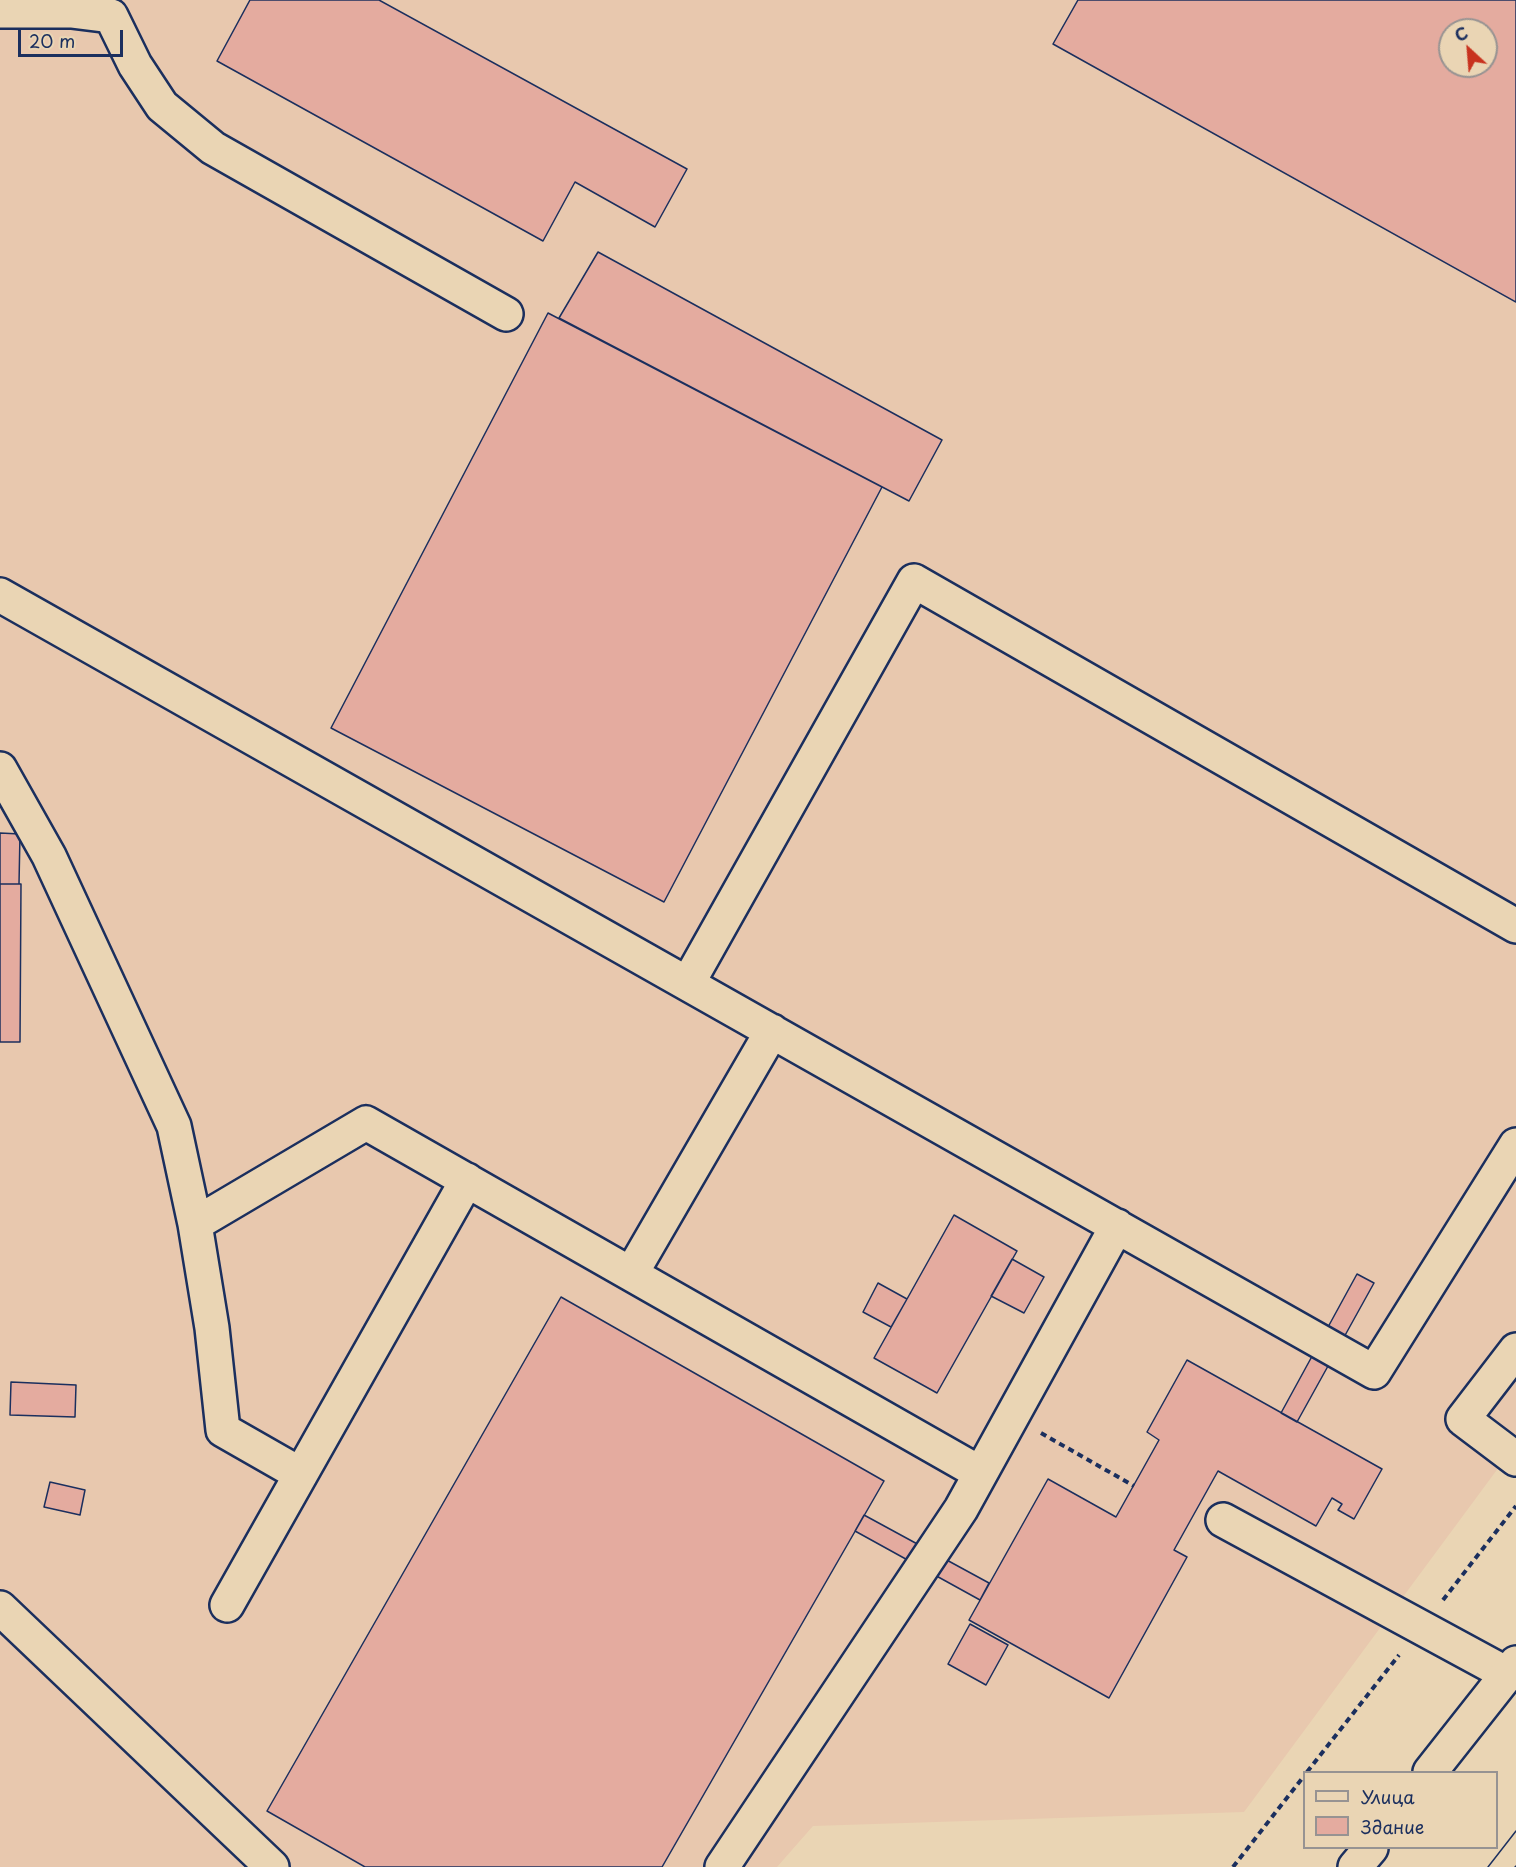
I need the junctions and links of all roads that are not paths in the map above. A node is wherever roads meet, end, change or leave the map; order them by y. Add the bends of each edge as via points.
1 (0, 11) edge
2 (506, 314) dead end
3 (0, 595) edge
4 (0, 769) edge
5 (1516, 926) edge
6 (688, 983) junction
7 (772, 1030) junction
8 (1516, 1145) edge
9 (467, 1180) junction
10 (195, 1224) junction
11 (1117, 1226) junction
12 (631, 1274) junction
13 (1516, 1350) edge
14 (1516, 1459) edge
15 (980, 1473) junction
16 (300, 1474) junction
17 (1223, 1520) dead end
18 (227, 1605) dead end
19 (0, 1608) edge
20 (1511, 1668) edge
21 (1432, 1771) edge
22 (1370, 1849) edge
23 (272, 1867) edge
24 (722, 1867) edge
25 (1355, 1867) edge

1 - 2 main road via 71,11 111,16 135,65 162,106 213,148
3 - 6 main road
4 - 10 main road via 50,856 174,1126
5 - 6 main road via 914,581
6 - 7 main road
7 - 11 main road
7 - 12 main road
8 - 11 main road via 1374,1372
9 - 10 main road via 366,1123
9 - 12 main road
9 - 16 main road
10 - 16 main road via 223,1430
11 - 15 main road
12 - 15 main road
13 - 14 main road via 1463,1419
15 - 24 main road via 961,1509
16 - 18 main road
17 - 20 main road
19 - 23 main road
20 - 21 main road
22 - 25 main road

